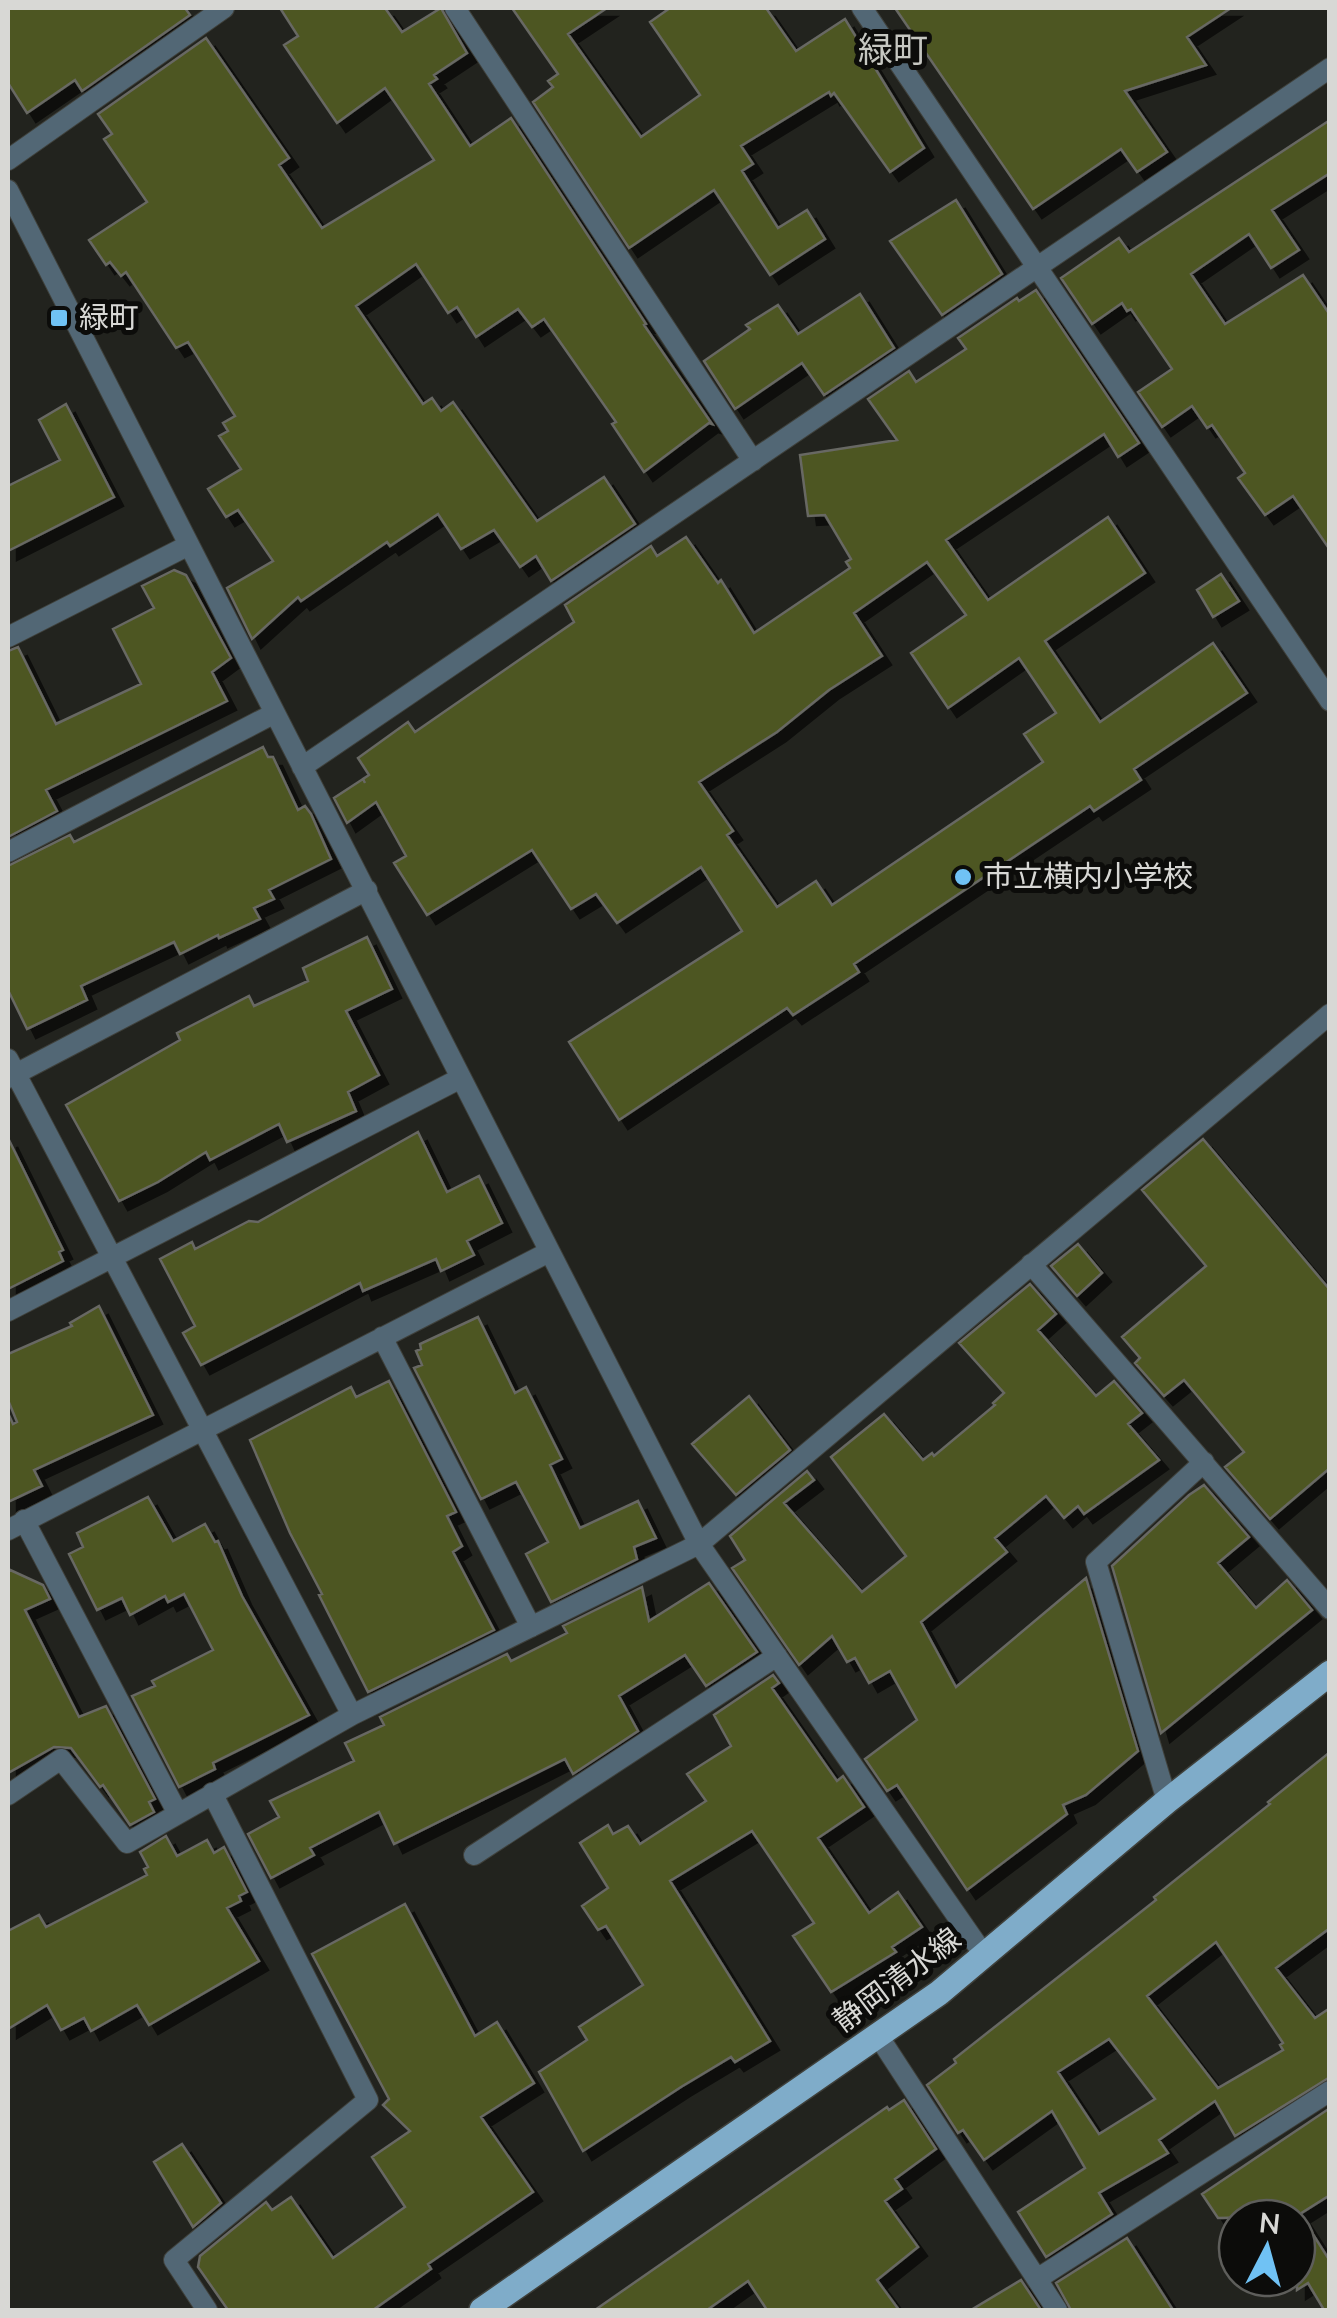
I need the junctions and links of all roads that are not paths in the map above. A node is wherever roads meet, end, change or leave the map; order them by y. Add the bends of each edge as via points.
1 (224, 8) edge
2 (455, 8) edge
3 (862, 8) edge
4 (1330, 68) edge
5 (8, 160) edge
6 (8, 190) edge
7 (1037, 269) junction
8 (753, 461) junction
9 (188, 544) junction
10 (8, 612) edge
11 (13, 635) edge
12 (1330, 701) edge
13 (275, 713) junction
14 (302, 767) junction
15 (8, 852) edge
16 (367, 890) junction
17 (1330, 1014) edge
18 (10, 1070) edge
19 (461, 1078) junction
20 (550, 1252) junction
21 (113, 1257) junction
22 (1031, 1264) junction
23 (8, 1311) edge
24 (382, 1338) junction
25 (202, 1429) junction
26 (1204, 1462) junction
27 (16, 1525) edge
28 (698, 1544) junction
29 (1330, 1609) edge
30 (531, 1626) junction
31 (777, 1656) junction
32 (1330, 1674) edge
33 (352, 1714) junction
34 (212, 1793) junction
35 (8, 1795) edge
36 (1168, 1802) junction
37 (177, 1812) junction
38 (474, 1855) dead end
39 (984, 1955) junction
40 (879, 2038) junction
41 (1330, 2091) edge
42 (1037, 2279) junction
43 (207, 2310) edge
44 (482, 2310) edge
45 (1057, 2310) edge

1 - 5 street
2 - 8 street
3 - 7 street
4 - 7 street
6 - 9 street
7 - 8 street
7 - 12 street
8 - 14 street
9 - 11 street
9 - 13 street
10 - 11 street
13 - 14 street
13 - 15 street
14 - 16 street
16 - 18 street
16 - 19 street
17 - 22 street
18 - 21 street
19 - 20 street
19 - 21 street
20 - 24 street
20 - 28 street
21 - 23 street
21 - 25 street
22 - 26 street
22 - 28 street
24 - 25 street
24 - 30 street
25 - 27 street
25 - 33 street
26 - 29 street
26 - 36 street via 1096,1562
27 - 37 street
28 - 30 street
28 - 31 street
30 - 33 street
31 - 38 street
31 - 39 street
32 - 36 main road, 静岡清水線
33 - 34 street
34 - 37 street
34 - 43 street via 368,2100 174,2260
35 - 37 street via 61,1759 126,1843
36 - 39 main road, 静岡清水線
39 - 40 main road, 静岡清水線
40 - 42 street
40 - 44 main road, 静岡清水線
41 - 42 street
42 - 45 street

